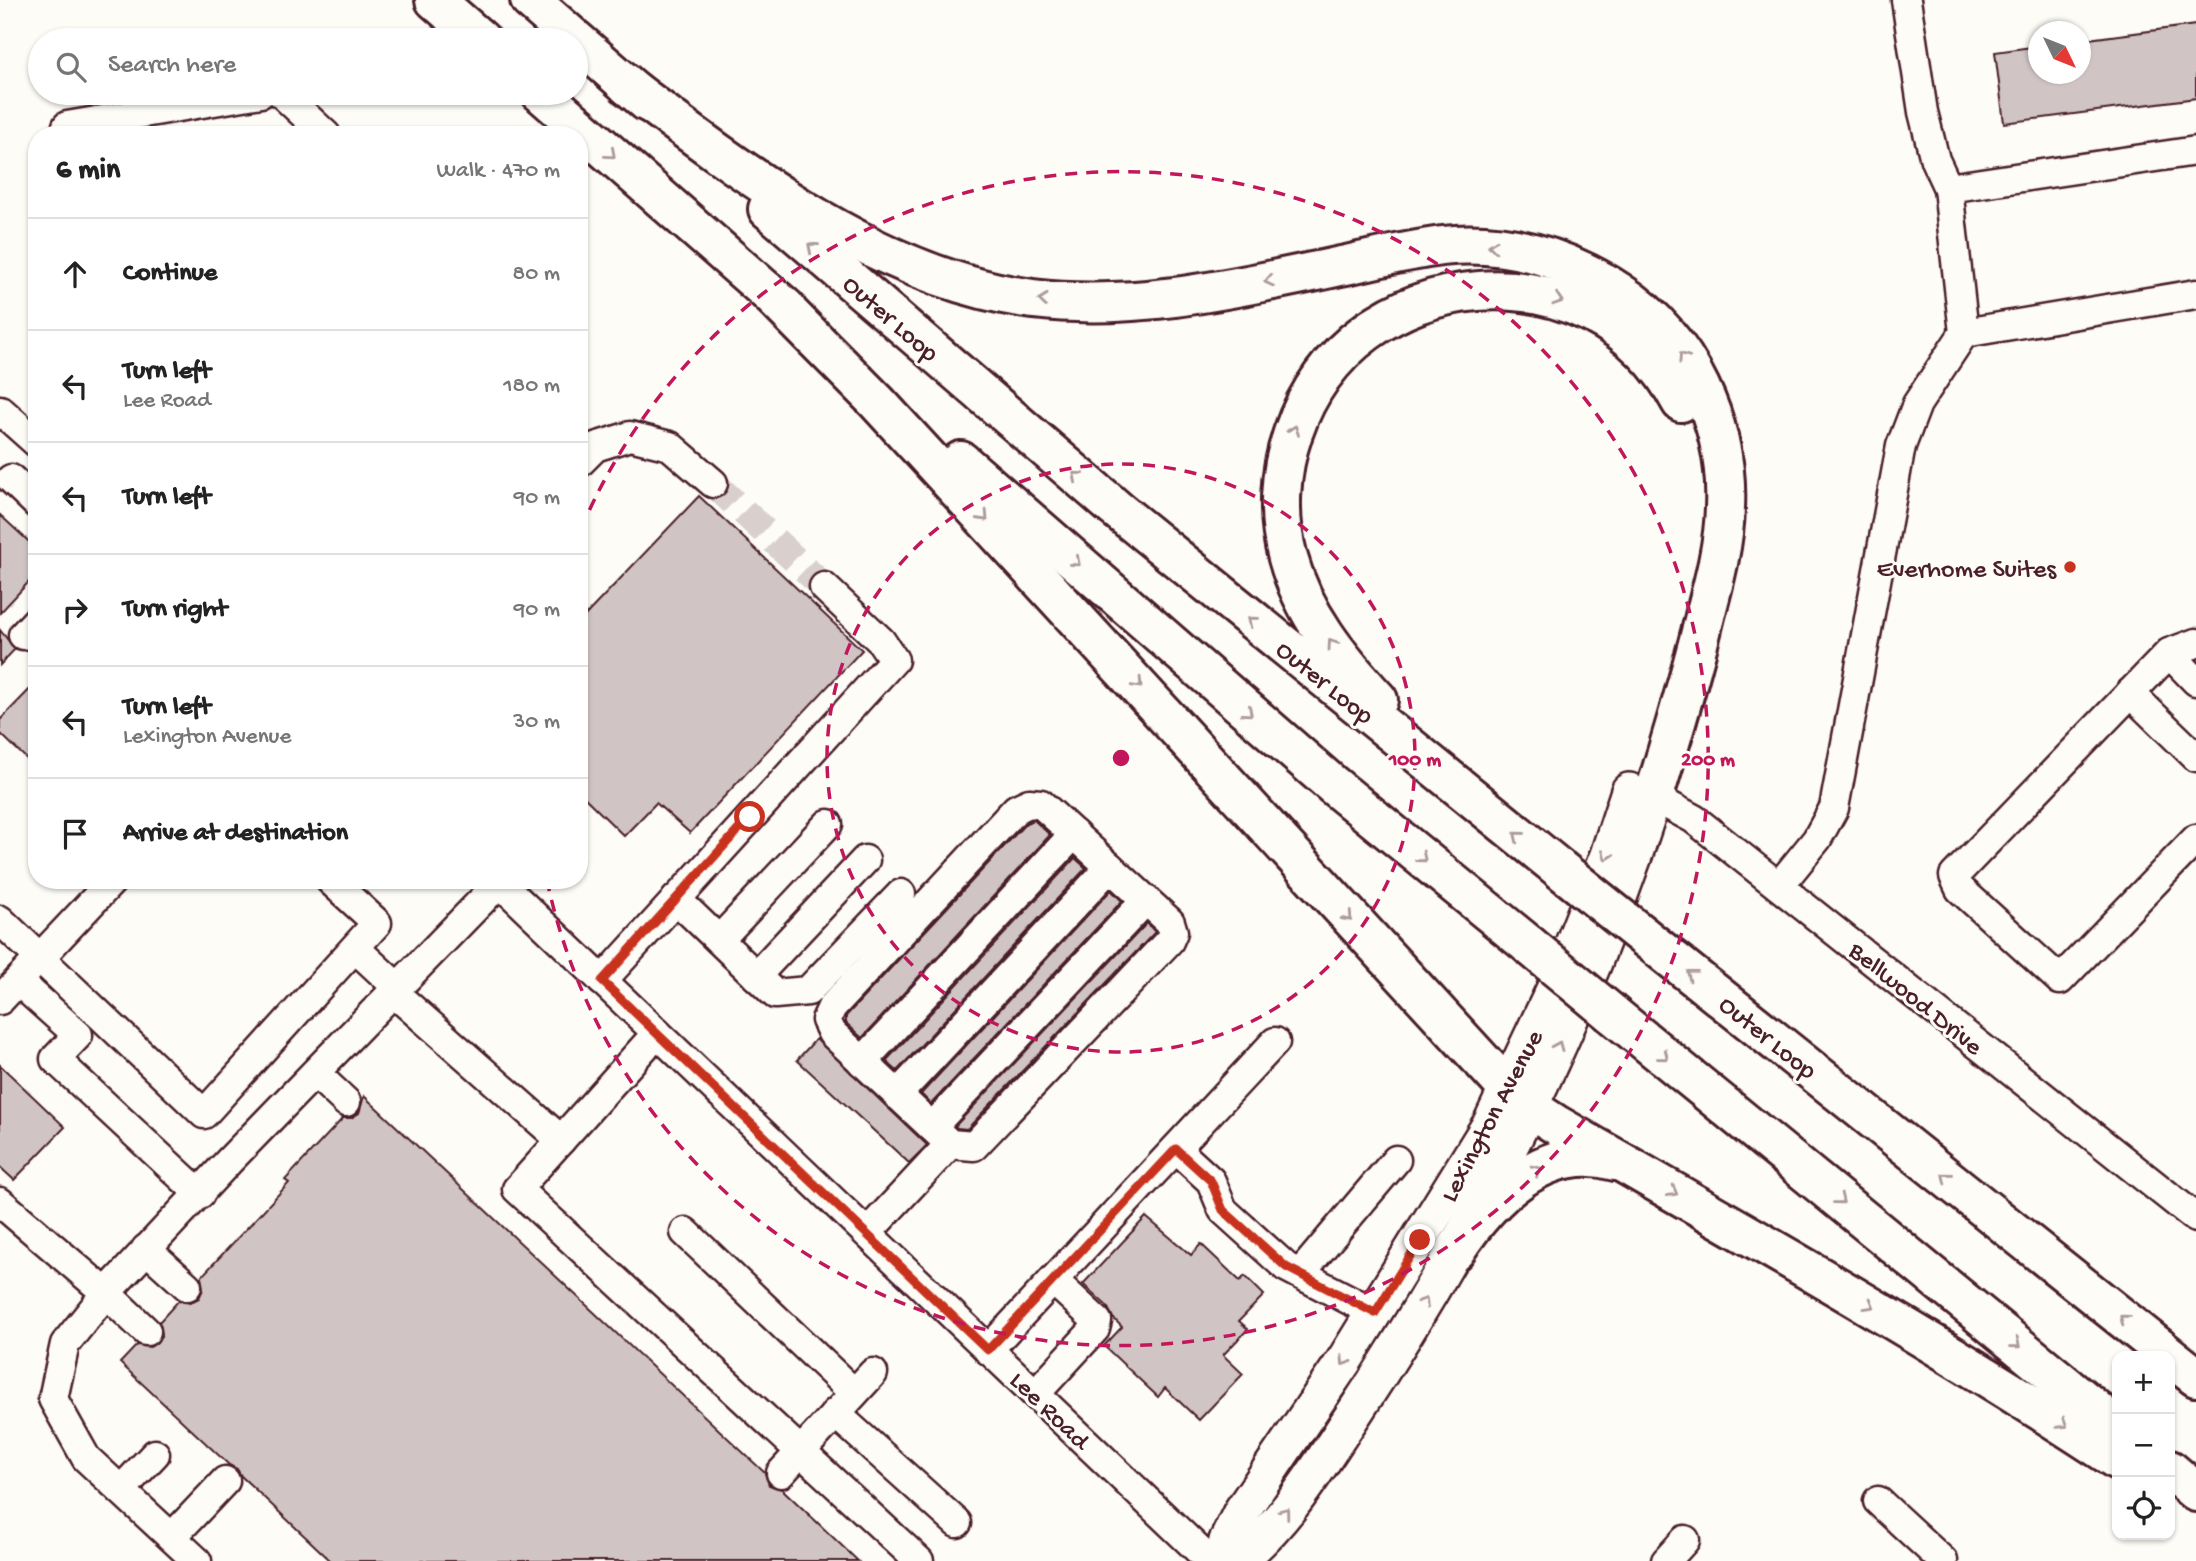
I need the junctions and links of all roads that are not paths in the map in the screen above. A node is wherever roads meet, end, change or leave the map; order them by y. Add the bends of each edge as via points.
1 (435, 0) edge
2 (530, 0) edge
3 (1906, 0) edge
4 (467, 28) edge
5 (562, 28) edge
6 (588, 51) edge
7 (628, 86) junction
8 (190, 105) edge
9 (294, 105) edge
10 (555, 105) edge
11 (67, 126) dead end
12 (316, 126) edge
13 (579, 126) edge
14 (588, 134) edge
15 (2196, 151) edge
16 (1948, 188) junction
17 (767, 291) junction
18 (2196, 294) edge
19 (1964, 333) junction
20 (0, 410) edge
21 (28, 435) edge
22 (588, 454) edge
23 (10, 479) dead end
24 (713, 483) tunnel mouth
25 (28, 496) edge
26 (824, 587) tunnel mouth
27 (2196, 643) edge
28 (2169, 653) junction
29 (2196, 681) edge
30 (2130, 693) junction
31 (2196, 757) edge
32 (1641, 795) junction
33 (1476, 803) junction
34 (828, 824) dead end
35 (1074, 834) junction
36 (2196, 839) edge
37 (865, 860) dead end
38 (1110, 867) junction
39 (1779, 886) junction
40 (105, 889) edge
41 (340, 889) edge
42 (490, 889) edge
43 (506, 889) edge
44 (901, 894) dead end
45 (676, 899) junction
46 (1146, 900) junction
47 (0, 920) edge
48 (719, 940) junction
49 (355, 948) junction
50 (41, 957) junction
51 (757, 976) junction
52 (602, 981) junction
53 (9, 990) edge
54 (395, 990) junction
55 (657, 1033) junction
56 (1275, 1042) dead end
57 (862, 1062) junction
58 (315, 1073) junction
59 (897, 1095) junction
60 (1518, 1099) junction
61 (346, 1102) dead end
62 (941, 1135) junction
63 (561, 1140) junction
64 (1176, 1149) junction
65 (1396, 1160) dead end
66 (1627, 1165) junction
67 (200, 1194) junction
68 (0, 1202) edge
69 (2196, 1218) edge
70 (685, 1232) dead end
71 (867, 1233) junction
72 (146, 1250) junction
73 (1455, 1251) junction
74 (1300, 1274) junction
75 (1053, 1280) junction
76 (187, 1286) dead end
77 (106, 1293) junction
78 (1375, 1313) junction
79 (146, 1331) dead end
80 (988, 1350) junction
81 (873, 1373) dead end
82 (2196, 1377) edge
83 (1035, 1394) junction
84 (844, 1403) junction
85 (2112, 1423) edge
86 (799, 1451) junction
87 (155, 1454) dead end
88 (2112, 1457) edge
89 (780, 1473) dead end
90 (2175, 1474) edge
91 (225, 1481) dead end
92 (121, 1490) junction
93 (2196, 1492) edge
94 (2175, 1497) edge
95 (1878, 1501) dead end
96 (2196, 1511) edge
97 (957, 1522) dead end
98 (172, 1537) junction
99 (1685, 1540) dead end
100 (197, 1561) edge
101 (919, 1561) edge
102 (1210, 1561) edge
103 (1223, 1561) edge
104 (1237, 1561) edge
105 (1666, 1561) edge
106 (1942, 1561) edge

1 - 4 highway
2 - 5 highway, Outer Loop
3 - 16 street via 1923,112 1935,160
6 - 7 highway, Outer Loop
32 -> 7 highway via 1692,670 1716,570 1726,486 1718,437 1695,377 1663,331 1625,296 1560,260 1476,244 1416,250 1163,300 1075,302 1002,294 912,266 857,240 715,150
33 -> 7 highway, Outer Loop via 1115,508
8 - 11 street
9 - 12 street
10 -> 13 highway
14 -> 17 highway
15 - 16 street
16 - 19 street
17 -> 60 highway via 877,401
17 -> 85 highway, bridge via 1288,747
18 - 19 street
19 - 39 street via 1917,404 1901,446 1834,807 1817,839
20 - 21 street
22 - 24 street via 595,447 630,436 670,446
23 - 25 street
26 - 45 street via 881,640 894,660
27 - 28 street
28 - 29 street
28 - 30 street
30 - 31 street
30 - 36 street via 1954,876 1960,889 2060,980
33 -> 32 highway via 1376,698 1325,635 1292,568 1281,504 1295,425 1336,359 1367,331 1397,313 1443,295 1477,290 1512,290 1554,298 1618,330 1666,377 1695,434 1707,498 1702,544 1668,669
32 - 39 street, Bellwood Drive via 1694,819
32 - 60 main road, Lexington Avenue via 1574,941
82 -> 33 highway, Outer Loop, bridge
34 - 48 street
35 - 38 street
35 - 57 street
35 - 57 street via 1041,804 1016,809 832,1007 826,1020 832,1033
37 - 51 street
38 - 46 street
38 - 59 street
39 - 69 street, Bellwood Drive
40 - 50 street
41 - 49 street via 377,923
42 - 54 street
43 - 52 street, Lee Road
44 - 51 street via 808,991 775,994
45 - 48 street
45 - 52 street
46 - 62 street
46 - 62 street via 1170,922 1173,932 1169,941 974,1146
47 - 50 street
48 - 51 street
49 - 50 street via 204,1114
49 - 54 street
50 - 53 street
52 - 55 street, Lee Road
53 - 67 street via 78,1035 55,1059
54 - 58 street
54 - 63 street
55 - 63 street
55 - 71 street, Lee Road
56 - 64 street
57 - 59 street
58 - 61 street
58 - 67 street
59 - 62 street
60 - 66 highway
60 - 73 main road, Lexington Avenue
60 - 78 main road, Lexington Avenue via 1479,1143
62 - 71 street
63 - 86 street via 517,1189
64 - 74 street via 1211,1181 1223,1210 1286,1267
64 - 75 street
65 - 74 street
73 -> 66 highway via 1498,1197 1540,1168 1586,1157
66 -> 88 highway via 1897,1321
67 - 72 street
68 - 77 street
70 - 84 street
71 - 80 street, Lee Road
72 - 76 street
72 - 77 street
104 -> 73 main road, Lexington Avenue via 1276,1524 1316,1469
74 - 78 street
75 - 80 street
75 - 83 street via 1097,1321 1095,1329
77 - 79 street
77 - 92 street via 65,1344 53,1399 86,1458
78 -> 103 main road, Lexington Avenue via 1241,1512
80 - 83 street, Lee Road
81 - 84 street
83 - 102 street, Lee Road
84 - 86 street
84 - 97 street
86 - 89 street
86 - 101 street
87 - 92 street
90 - 93 highway
91 - 98 street
92 - 98 street
94 - 96 highway
95 - 106 street
98 - 100 street
99 - 105 street

